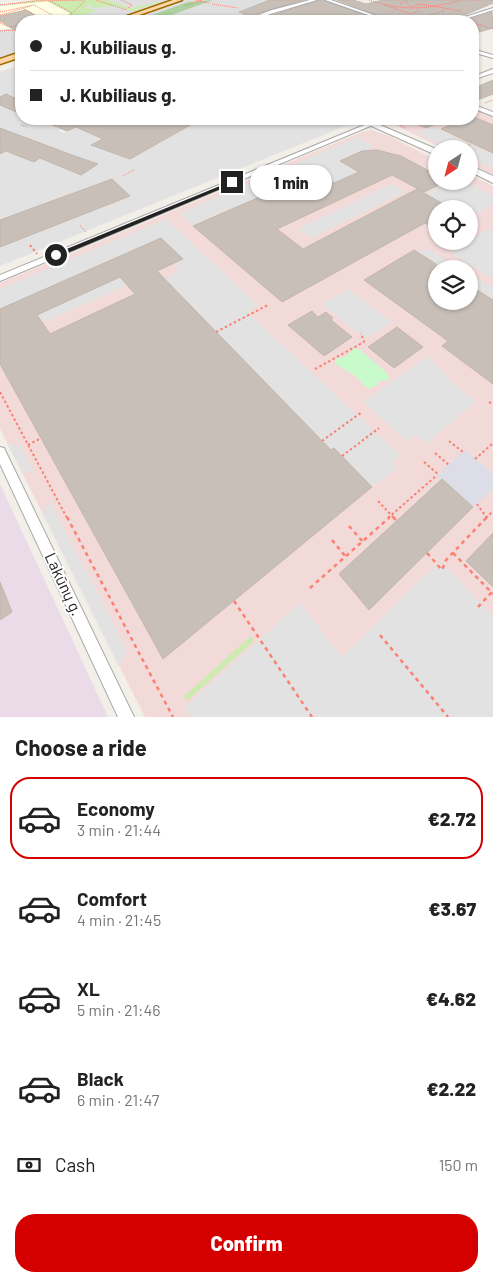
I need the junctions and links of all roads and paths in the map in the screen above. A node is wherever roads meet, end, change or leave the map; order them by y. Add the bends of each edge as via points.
1 (48, 0) edge
2 (85, 0) edge
3 (96, 0) edge
4 (105, 0) edge
5 (121, 0) edge
6 (180, 0) edge
7 (196, 0) edge
8 (315, 0) edge
9 (327, 0) edge
10 (369, 0) edge
11 (462, 0) edge
12 (100, 1) edge
13 (373, 1) edge
14 (408, 1) edge
15 (367, 2) dead end
16 (208, 3) dead end
17 (212, 4) dead end
18 (0, 5) edge
19 (35, 5) junction
20 (383, 5) junction
21 (398, 5) junction
22 (443, 6) junction
23 (411, 7) junction
24 (130, 8) dead end
25 (238, 8) dead end
26 (431, 8) junction
27 (24, 9) junction
28 (418, 9) junction
29 (426, 9) junction
30 (440, 9) junction
31 (450, 9) junction
32 (493, 9) edge
33 (26, 10) junction
34 (435, 10) dead end
35 (419, 11) junction
36 (0, 12) edge
37 (14, 13) junction
38 (72, 13) joint
39 (136, 13) junction
40 (411, 14) junction
41 (468, 14) dead end
42 (0, 15) edge
43 (35, 15) edge
44 (52, 15) edge
45 (131, 15) edge
46 (132, 15) edge
47 (261, 15) edge
48 (371, 15) edge
49 (418, 15) dead end
50 (431, 15) edge
51 (474, 15) edge
52 (0, 23) edge
53 (479, 24) edge
54 (15, 26) edge
55 (493, 29) edge
56 (0, 30) edge
57 (15, 30) edge
58 (479, 52) edge
59 (15, 56) edge
60 (493, 57) edge
61 (0, 62) edge
62 (493, 71) edge
63 (479, 76) edge
64 (479, 109) edge
65 (493, 114) edge
66 (372, 125) edge
67 (376, 125) edge
68 (21, 126) dead end
69 (27, 127) dead end
70 (428, 148) edge
71 (135, 169) dead end
72 (478, 172) edge
73 (123, 176) dead end
74 (493, 180) edge
75 (80, 226) dead end
76 (87, 234) dead end
77 (30, 245) dead end
78 (37, 254) dead end
79 (0, 278) edge
80 (268, 305) dead end
81 (216, 332) dead end
82 (362, 333) dead end
83 (315, 368) dead end
84 (0, 392) edge
85 (489, 402) dead end
86 (493, 404) edge
87 (362, 412) dead end
88 (379, 428) dead end
89 (41, 438) dead end
90 (449, 440) dead end
91 (322, 441) dead end
92 (492, 444) edge
93 (28, 445) junction
94 (0, 452) edge
95 (463, 452) dead end
96 (435, 453) dead end
97 (342, 456) dead end
98 (475, 459) dead end
99 (424, 462) dead end
100 (449, 464) dead end
101 (378, 501) dead end
102 (477, 504) dead end
103 (493, 511) edge
104 (392, 516) junction
105 (489, 516) junction
106 (493, 518) edge
107 (397, 521) dead end
108 (349, 526) dead end
109 (332, 540) dead end
110 (363, 542) junction
111 (427, 553) dead end
112 (453, 553) junction
113 (346, 557) junction
114 (310, 588) dead end
115 (492, 593) edge
116 (234, 601) dead end
117 (478, 607) dead end
118 (380, 635) dead end
119 (126, 717) edge
120 (173, 717) edge
121 (312, 717) edge
122 (448, 717) edge

1 - 2 path
1 - 18 path
1 - 38 path
2 - 38 path
3 - 12 path
4 - 12 path
5 - 24 path via 132,5
6 - 39 main road
7 - 16 path
8 - 47 street
9 - 48 street
10 - 13 path
11 - 22 path
12 - 39 path
13 - 15 path
13 - 20 path
14 - 21 path
14 - 23 path
17 - 25 path
19 - 27 path
19 - 36 path
19 - 44 path
20 - 21 path
20 - 40 path
21 - 23 path
22 - 26 path
22 - 31 path via 450,6
23 - 26 path via 420,4
23 - 28 path
26 - 29 path
26 - 30 path
26 - 34 path
27 - 33 path
27 - 37 path
28 - 29 path
28 - 35 path
29 - 35 path
30 - 31 path
30 - 50 path via 444,11
31 - 41 path
32 - 51 street
33 - 37 path
33 - 43 path
35 - 40 path
37 - 42 path
39 - 45 main road
39 - 46 main road
40 - 49 path
52 - 54 path
53 - 55 path
56 - 57 path
58 - 60 street
59 - 61 main road
62 - 63 street
64 - 65 street
66 - 79 street
67 - 70 street
68 - 69 path
71 - 73 path
72 - 74 street
75 - 76 path
77 - 78 path
80 - 81 path
82 - 83 path via 364,342
84 - 93 path
85 - 86 path
87 - 91 path
88 - 97 path
89 - 93 path
90 - 95 path
92 - 98 path
93 - 120 path
94 - 119 street, Lakūnų g.
96 - 100 path
99 - 104 path via 437,475
101 - 104 path
102 - 105 path
103 - 105 path
104 - 107 path
104 - 110 path
105 - 106 path
105 - 112 path
108 - 110 path
109 - 113 path
110 - 113 path
111 - 112 path via 442,570
112 - 115 path
113 - 114 path
115 - 117 path
116 - 121 path
118 - 122 path

